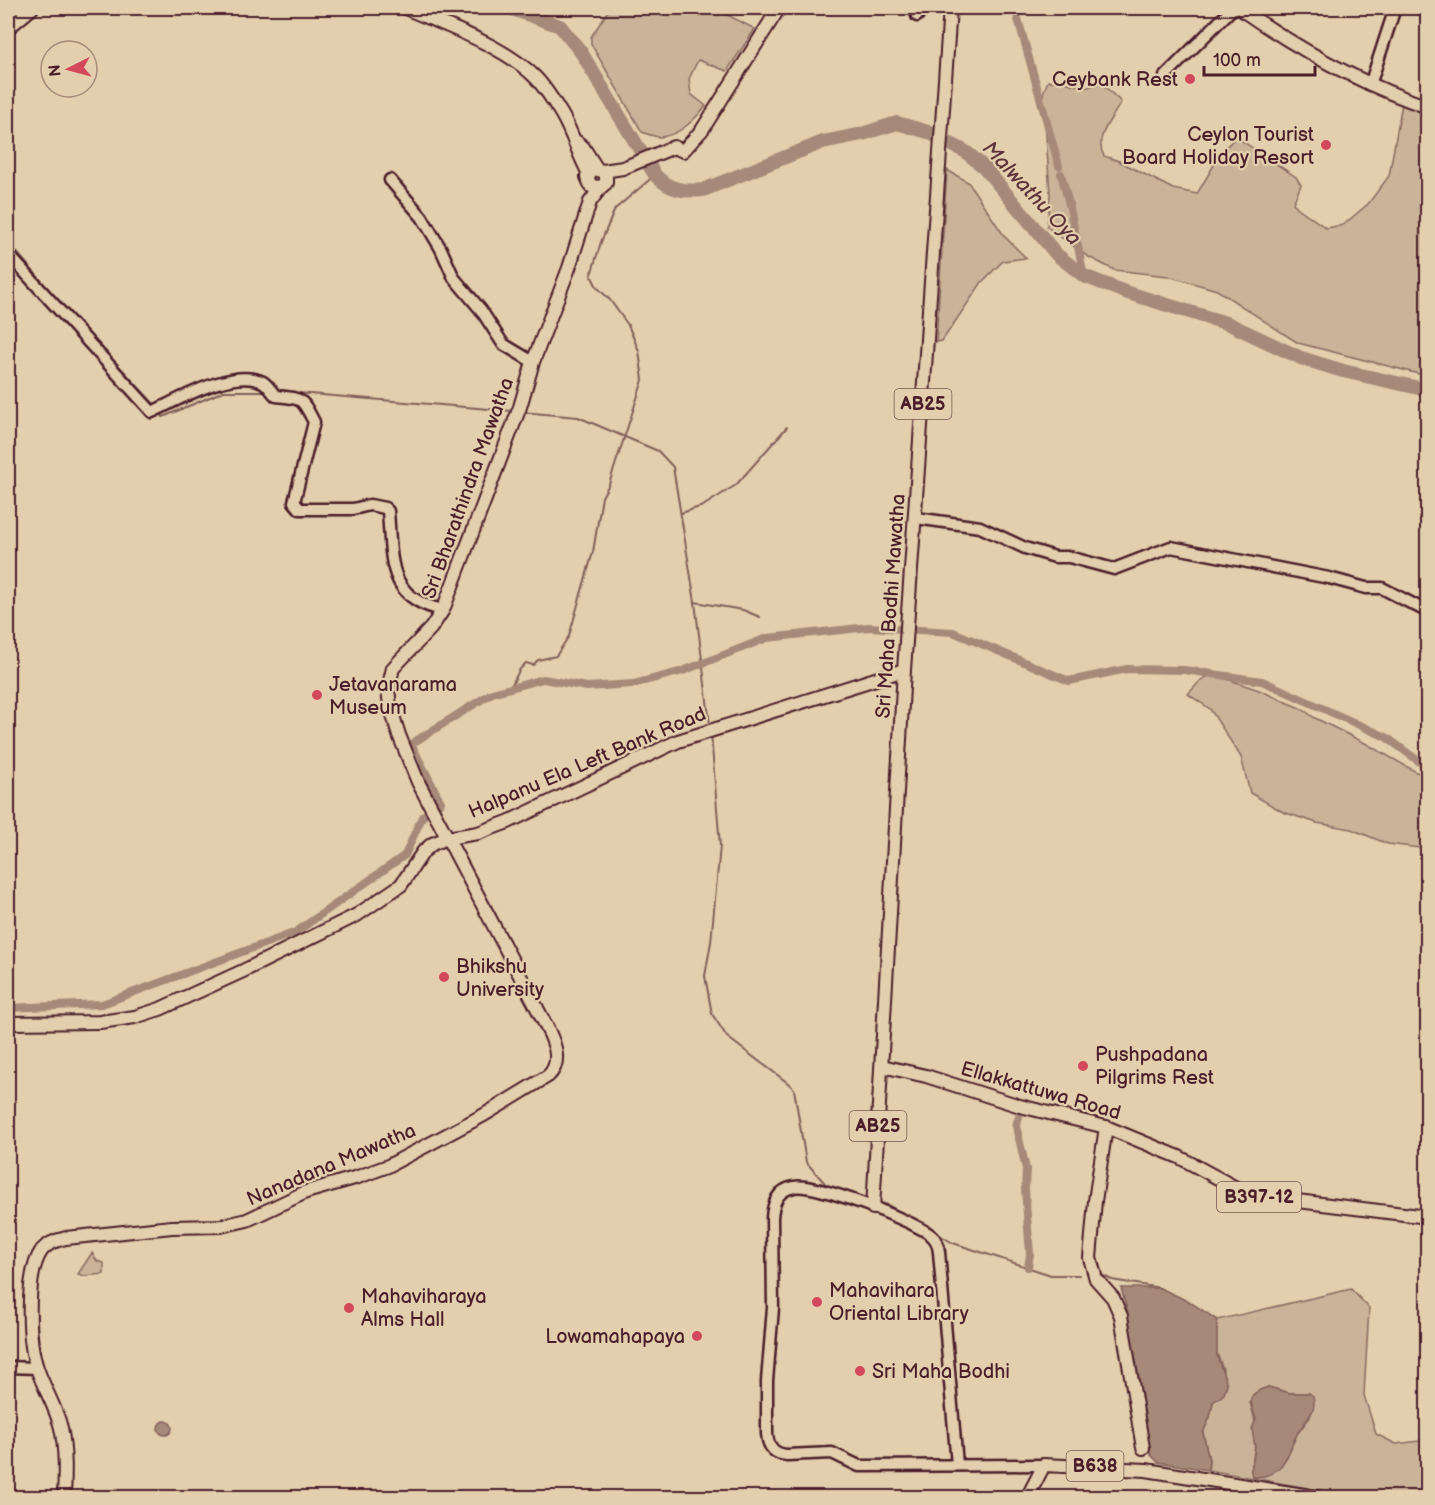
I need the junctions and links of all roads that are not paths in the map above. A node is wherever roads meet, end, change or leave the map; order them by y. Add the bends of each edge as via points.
1 (32, 8) edge
2 (405, 8) edge
3 (779, 8) edge
4 (950, 8) edge
5 (1233, 8) edge
6 (1239, 8) edge
7 (1395, 8) edge
8 (8, 28) edge
9 (1165, 76) dead end
10 (1371, 85) junction
11 (1428, 107) edge
12 (597, 177) junction
13 (390, 180) dead end
14 (8, 254) edge
15 (533, 362) junction
16 (916, 518) junction
17 (443, 610) junction
18 (1428, 612) edge
19 (904, 670) junction
20 (445, 834) junction
21 (8, 1023) edge
22 (882, 1066) junction
23 (1106, 1127) junction
24 (873, 1208) junction
25 (1428, 1217) edge
26 (8, 1367) edge
27 (37, 1368) junction
28 (1143, 1448) dead end
29 (952, 1465) junction
30 (1044, 1465) junction
31 (64, 1497) edge
32 (1027, 1497) edge
33 (1323, 1497) edge

1 - 8 main road
2 - 12 main road via 482,42 535,77 561,113 576,141 578,155
3 - 12 main road via 702,130 683,151 674,147
4 - 16 main road, Sri Maha Bodhi Mawatha / AB25
5 - 9 street
6 - 10 main road via 1304,51
7 - 10 street
10 - 11 main road
12 - 15 main road, Sri Bharathindra Mawatha via 569,268
13 - 15 street via 422,217 454,278 503,344
14 - 17 street via 152,412 205,388 236,380 265,382 276,396 303,401 314,422 294,502 300,509 353,509 370,505 385,508 393,570 404,592 417,602
15 - 17 main road, Sri Bharathindra Mawatha via 520,407
16 - 18 street via 980,527 1025,548 1114,569 1171,547 1366,588 1382,588
16 - 19 main road, Sri Maha Bodhi Mawatha / AB25
17 - 20 main road, Sri Bharathindra Mawatha via 393,668 388,689 411,767
19 - 20 main road, Halpanu Ela Left Bank Road via 702,733 641,757 508,822 478,832
19 - 22 main road, Sri Maha Bodhi Mawatha / AB25
20 - 21 main road, Halpanu Ela Left Bank Road via 426,847 401,885 357,915 168,1005 135,1017 100,1022
20 - 27 main road, Nanadana Mawatha via 549,1035 557,1056 552,1072 484,1115 388,1166 306,1192 247,1220 221,1226 152,1228 51,1242 38,1257 31,1292 30,1322
22 - 23 main road, Ellakkattuwa Road / B397-12
22 - 24 main road, Sri Maha Bodhi Mawatha / AB25
23 - 25 main road, Ellakkattuwa Road / B397-12 via 1179,1157 1249,1195
23 - 28 main road via 1090,1247 1094,1275 1113,1298 1121,1316
24 - 29 street via 922,1228 938,1244
24 - 29 street via 803,1186 788,1188 773,1205 767,1441 781,1454 832,1454 859,1466
26 - 27 street
27 - 31 main road, Nanadana Mawatha via 61,1427
29 - 30 street, B638
30 - 32 main road
30 - 33 main road, B638 via 1146,1470

